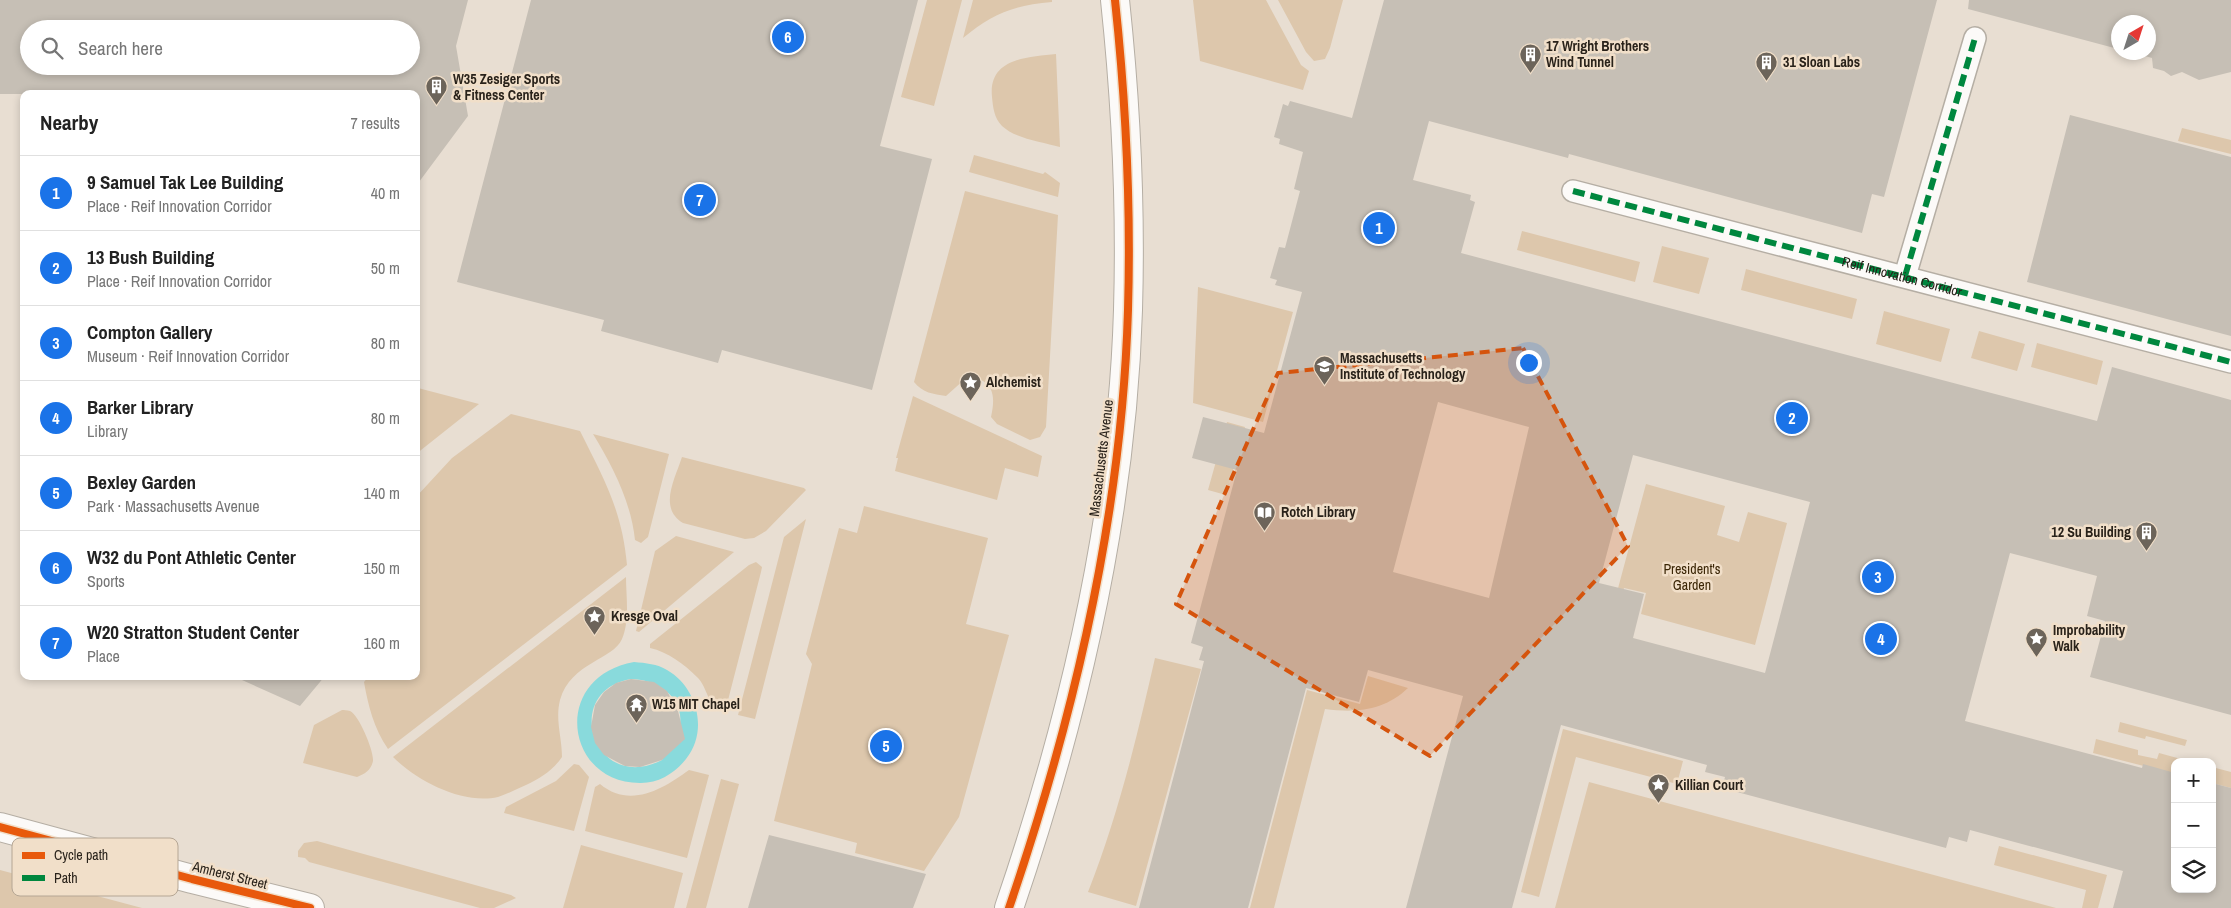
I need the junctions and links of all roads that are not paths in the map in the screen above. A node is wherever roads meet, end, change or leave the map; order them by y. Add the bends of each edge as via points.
1 (1115, 0) edge
2 (1975, 38) dead end
3 (1573, 191) dead end
4 (1905, 276) junction
5 (2231, 362) edge
6 (0, 827) edge
7 (41, 838) edge
8 (178, 875) edge
9 (310, 908) edge
10 (1008, 908) edge

1 - 10 main road, Massachusetts Avenue via 1128,175 1128,302 1112,481 1101,552 1065,725 1042,808
2 - 4 street
3 - 4 street, Reif Innovation Corridor
4 - 5 street, Reif Innovation Corridor
6 - 7 main road, Amherst Street
8 - 9 main road, Amherst Street

